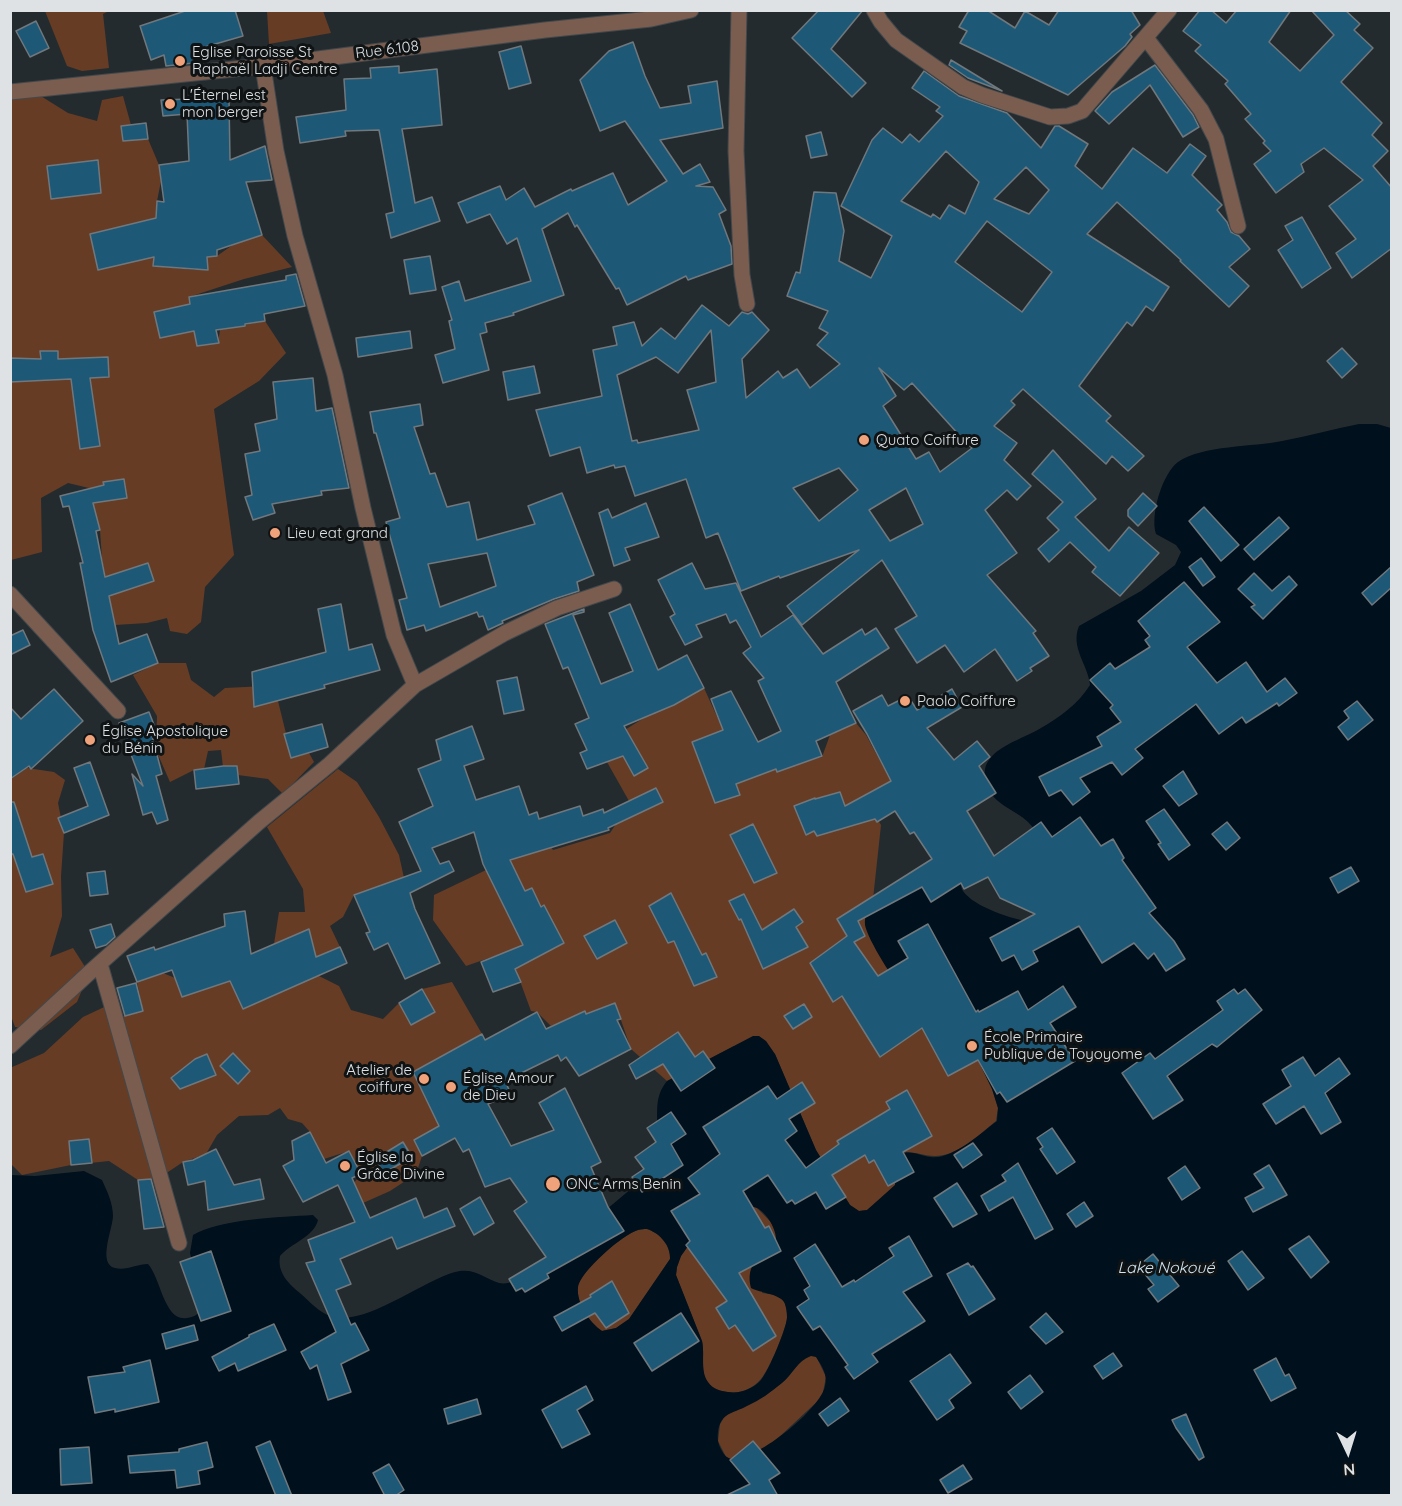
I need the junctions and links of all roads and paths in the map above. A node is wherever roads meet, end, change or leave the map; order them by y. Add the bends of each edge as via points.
1 (691, 10) edge
2 (739, 10) edge
3 (874, 10) edge
4 (1169, 10) edge
5 (1146, 38) junction
6 (263, 66) junction
7 (10, 92) edge
8 (1238, 226) dead end
9 (747, 304) dead end
10 (614, 589) dead end
11 (10, 594) edge
12 (415, 684) junction
13 (118, 711) dead end
14 (100, 964) junction
15 (10, 1046) edge
16 (179, 1243) dead end

1 - 6 street, Rue 6.108 via 651,19
2 - 9 street via 736,151
3 - 5 street via 896,40 963,87 1050,117 1082,111
4 - 5 street
5 - 8 street via 1202,110 1216,139
6 - 7 street, Rue 6.108
6 - 12 street via 294,236 334,375 394,635
10 - 12 street via 549,611
11 - 13 street
12 - 14 street via 330,764
14 - 15 street
14 - 16 street

